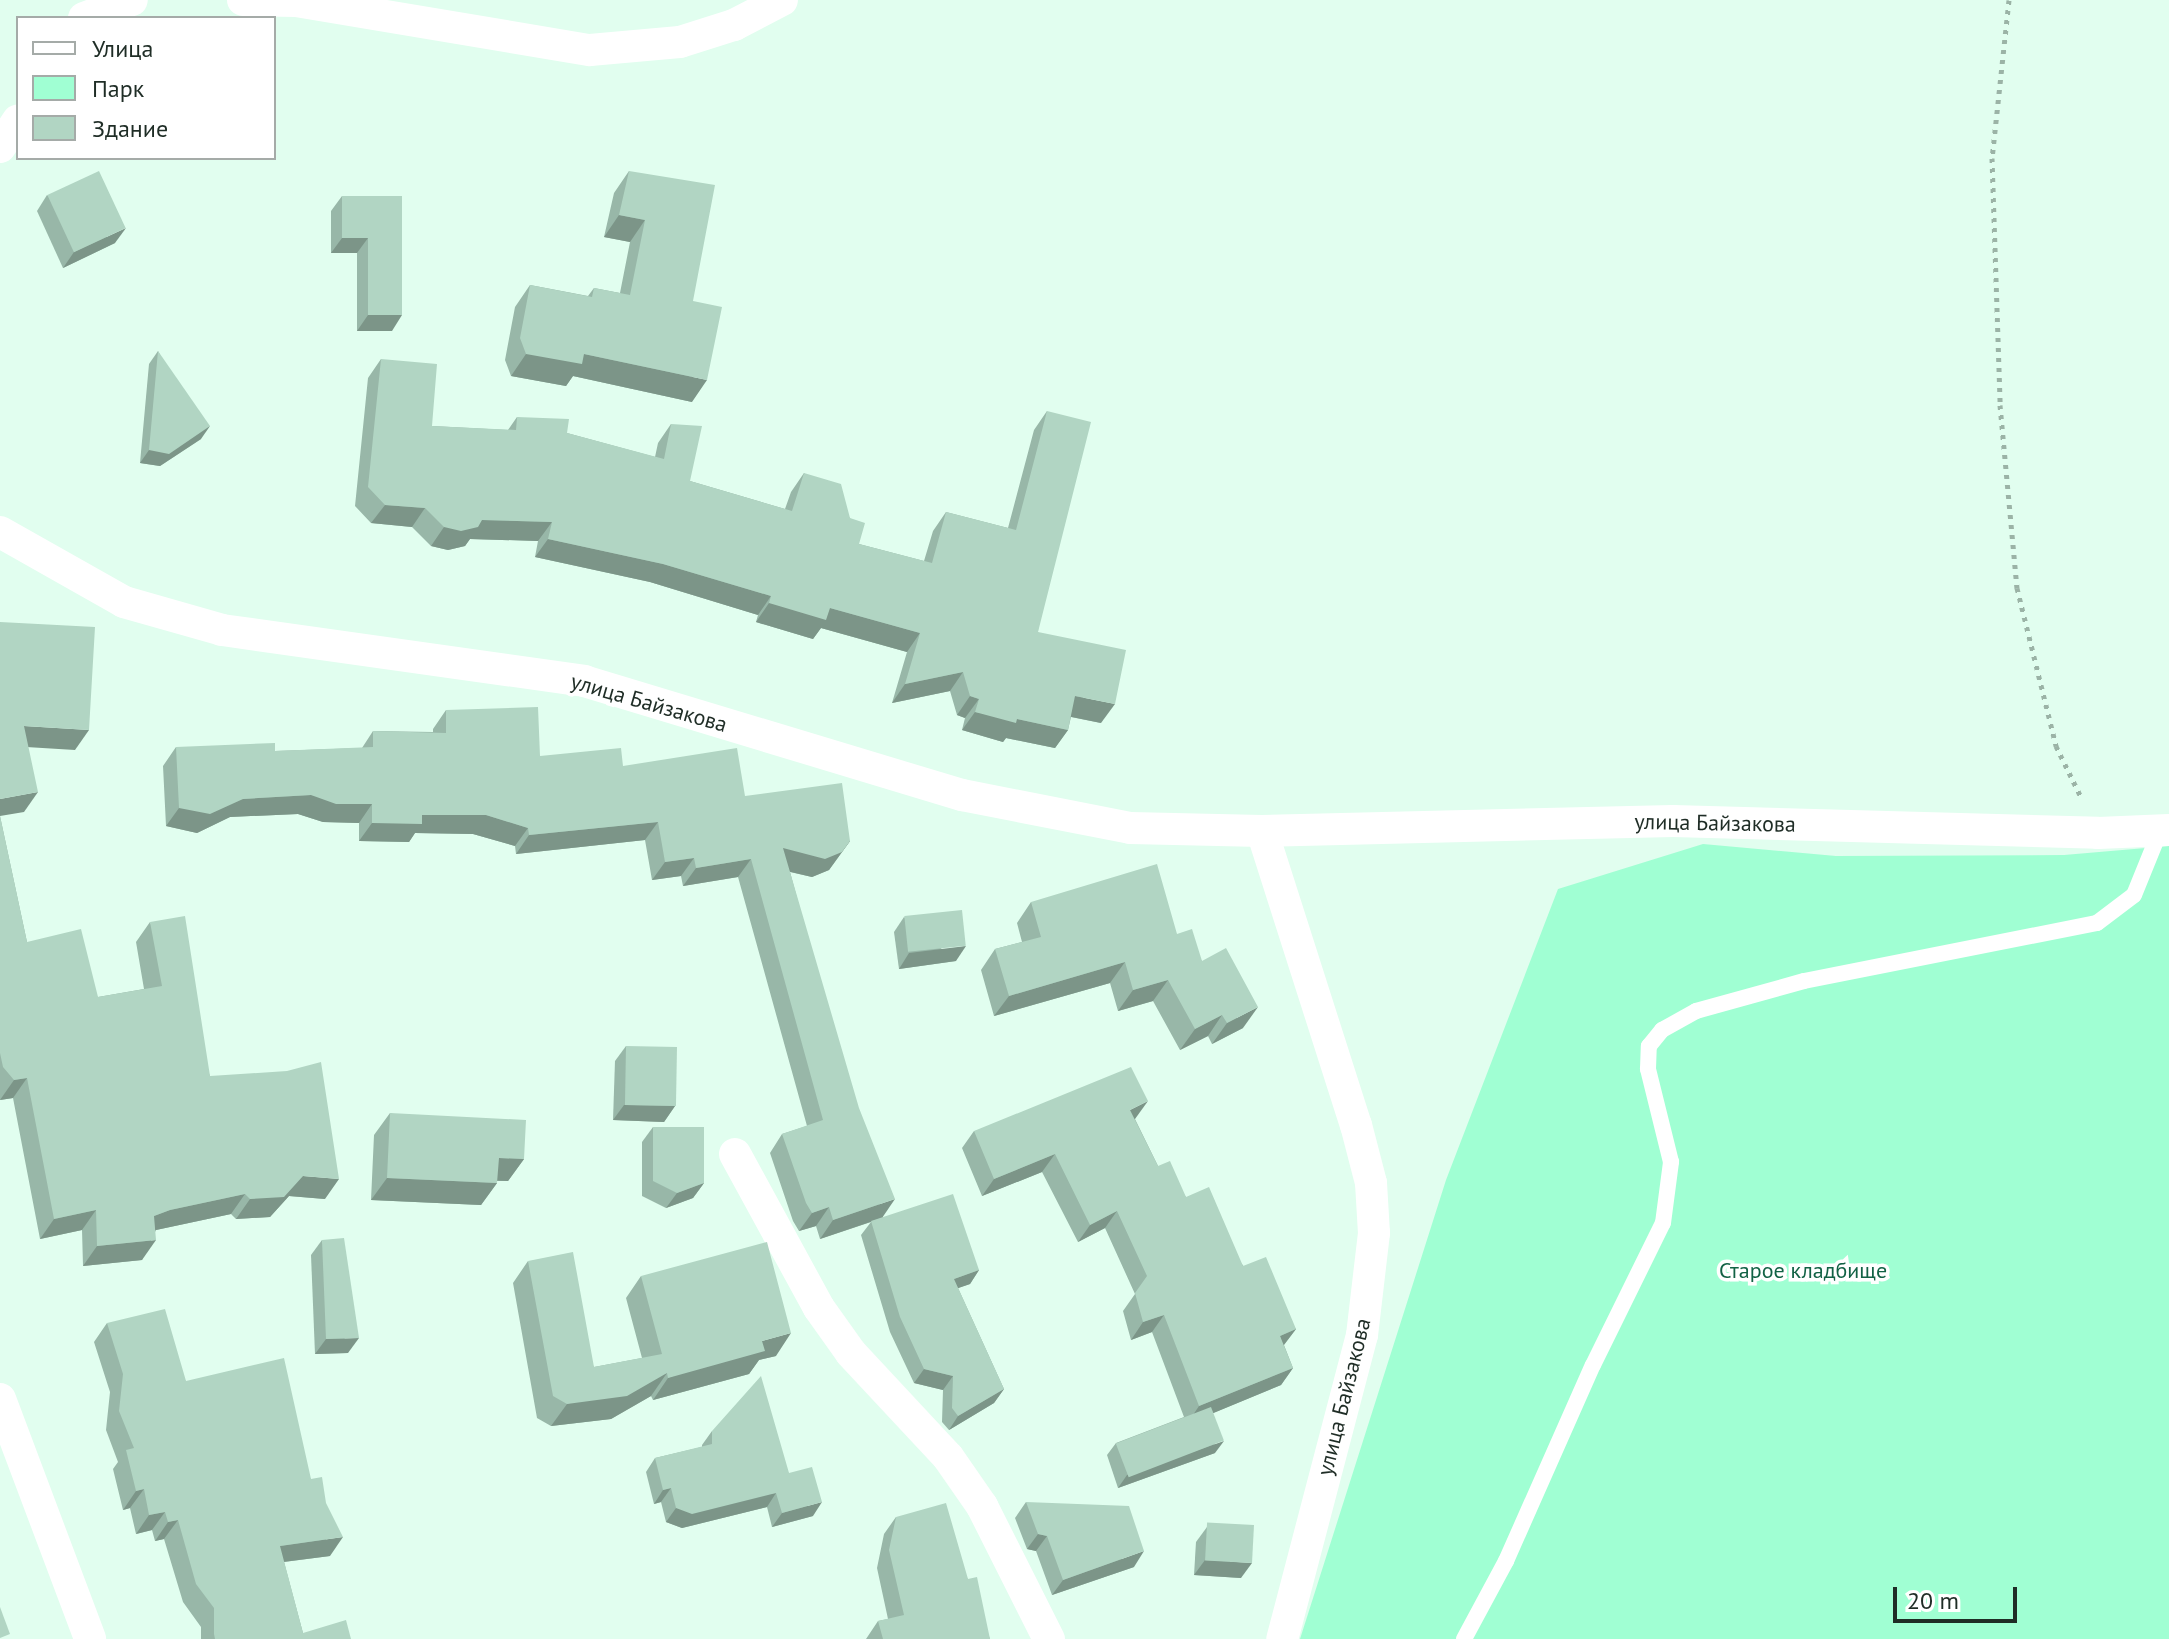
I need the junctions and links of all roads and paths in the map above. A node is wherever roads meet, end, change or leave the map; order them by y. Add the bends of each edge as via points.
1 (132, 0) edge
2 (243, 0) edge
3 (782, 0) edge
4 (2009, 0) edge
5 (88, 10) edge
6 (16, 123) edge
7 (0, 147) edge
8 (0, 532) edge
9 (2165, 830) edge
10 (1262, 831) junction
11 (2098, 833) junction
12 (735, 1154) dead end
13 (0, 1399) edge
14 (90, 1639) edge
15 (1049, 1639) edge
16 (1282, 1639) edge
17 (1464, 1639) edge

1 - 5 street
2 - 3 street via 296,1 590,50 680,42 734,25
4 - 11 path via 1992,158 2000,405 2017,588 2056,746
6 - 7 street
8 - 10 street, улица Байзакова via 124,602 222,630 584,681 962,795 1130,828
9 - 11 street, улица Байзакова
9 - 17 lane via 2134,895 2097,923 1804,981 1696,1011 1662,1030 1649,1046 1648,1069 1671,1162 1663,1223 1506,1561
10 - 11 street, улица Байзакова via 1673,821
10 - 16 street, улица Байзакова via 1356,1125 1371,1183 1374,1233 1362,1335
12 - 15 street via 819,1308 851,1353 948,1457 982,1506
13 - 14 street

